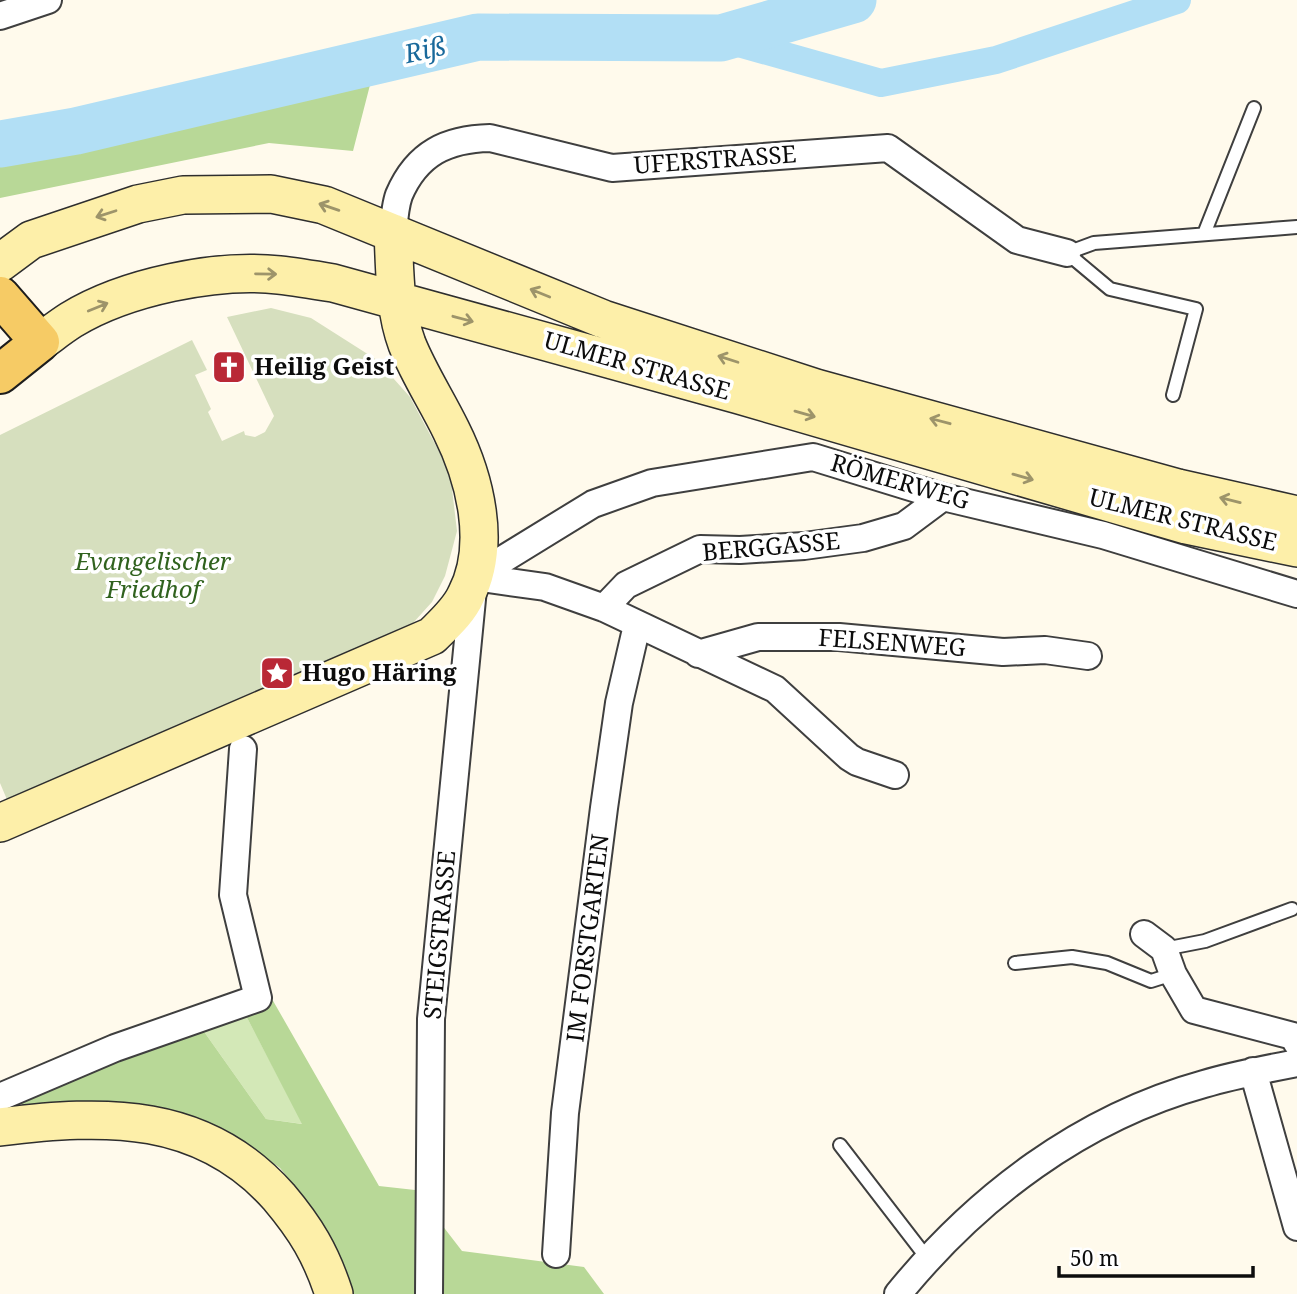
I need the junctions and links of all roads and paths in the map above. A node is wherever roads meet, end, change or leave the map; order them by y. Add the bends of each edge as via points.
1 (48, 0) edge
2 (0, 16) edge
3 (1254, 108) dead end
4 (1297, 227) edge
5 (393, 233) junction
6 (1204, 234) junction
7 (16, 240) edge
8 (1067, 253) junction
9 (0, 263) edge
10 (0, 296) edge
11 (397, 302) junction
12 (40, 342) junction
13 (0, 374) edge
14 (1173, 395) dead end
15 (943, 497) junction
16 (1297, 515) edge
17 (1297, 548) edge
18 (474, 577) junction
19 (1297, 594) edge
20 (604, 608) junction
21 (637, 625) junction
22 (698, 654) junction
23 (1088, 656) dead end
24 (243, 749) dead end
25 (895, 775) dead end
26 (0, 823) edge
27 (1292, 909) dead end
28 (1154, 942) joint
29 (1015, 963) dead end
30 (1173, 974) junction
31 (1297, 1043) edge
32 (1297, 1063) edge
33 (1253, 1072) junction
34 (0, 1097) edge
35 (0, 1127) edge
36 (841, 1145) dead end
37 (1297, 1227) edge
38 (556, 1254) dead end
39 (927, 1258) junction
40 (334, 1294) edge
41 (429, 1294) edge
42 (898, 1294) edge

1 - 2 street
3 - 6 lane
4 - 6 lane
5 -> 7 main road, ULMER STRASSE via 324,205 271,194 183,195
5 - 8 street, UFERSTRASSE via 399,196 426,155 470,138 490,138 612,168 888,148 1017,240
5 - 11 main road
16 -> 5 main road, ULMER STRASSE via 1178,488 816,388 603,319
6 - 8 lane via 1094,243
7 - 9 main road, ULMER STRASSE
8 - 14 lane via 1110,289 1196,309
10 - 12 main road
12 -> 11 main road, ULMER STRASSE via 96,307 162,285 226,274 278,274
11 -> 17 main road, ULMER STRASSE via 573,348 1186,525
11 - 18 main road via 407,345 452,430 474,491 479,529
12 - 13 main road
15 - 18 street, RÖMERWEG via 813,457 652,483 593,504
15 - 19 street, RÖMERWEG via 1103,535
15 - 20 street, BERGGASSE via 904,526 863,538 804,546 700,549 626,585
18 - 20 street via 545,587
18 - 26 main road via 466,597 432,636
18 - 41 street, STEIGSTRASSE via 431,1018
20 - 21 street
21 - 22 street
21 - 38 street, IM FORSTGARTEN via 620,703 565,1113
22 - 23 street, FELSENWEG via 758,638 839,637
22 - 25 street via 775,689 849,757
24 - 34 street via 233,895 258,998 115,1048
27 - 28 lane via 1205,941
28 - 30 street
29 - 30 lane via 1072,957 1107,963 1151,981
30 - 31 street via 1194,1010 1293,1035
32 - 33 street
33 - 37 street
33 - 39 street via 1201,1084 1085,1132 1024,1171
35 - 40 main road via 75,1120 147,1124 224,1149 267,1184 300,1221 324,1262
36 - 39 lane
39 - 42 street

